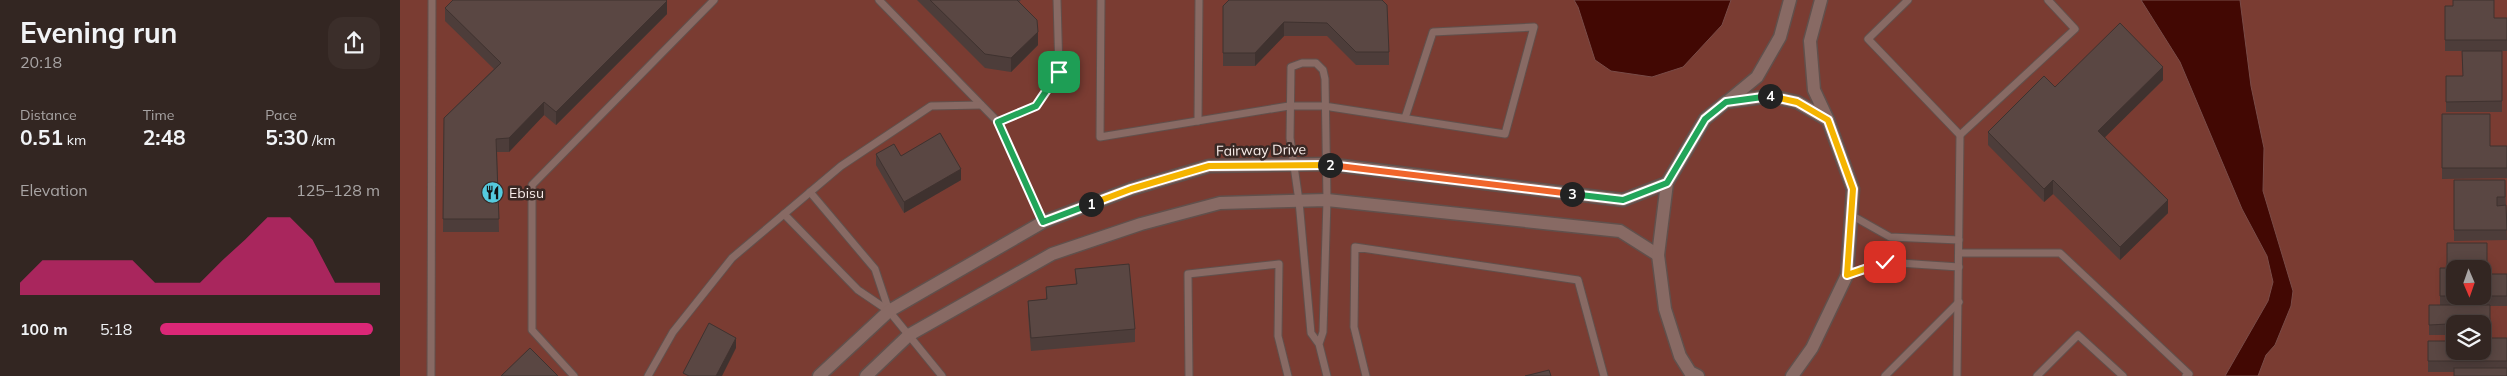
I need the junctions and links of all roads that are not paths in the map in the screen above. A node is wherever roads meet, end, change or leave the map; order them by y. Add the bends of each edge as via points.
1 (432, 0) edge
2 (714, 0) edge
3 (879, 0) edge
4 (1057, 0) edge
5 (1101, 0) edge
6 (1198, 0) edge
7 (1790, 0) edge
8 (1821, 0) edge
9 (1908, 0) edge
10 (2048, 0) edge
11 (1726, 102) junction
12 (981, 105) junction
13 (1289, 106) junction
14 (1324, 106) junction
15 (1405, 118) junction
16 (1828, 120) junction
17 (1198, 121) junction
18 (998, 122) junction
19 (1960, 135) junction
20 (1295, 164) junction
21 (1326, 164) junction
22 (1667, 183) junction
23 (810, 192) junction
24 (1327, 200) junction
25 (1300, 201) junction
26 (784, 214) junction
27 (1851, 215) junction
28 (1043, 222) junction
29 (1959, 240) junction
30 (1959, 254) junction
31 (1658, 255) junction
32 (1959, 267) junction
33 (1847, 275) junction
34 (1959, 302) junction
35 (889, 311) junction
36 (909, 335) junction
37 (1319, 344) junction
38 (1694, 375) edge
39 (1792, 375) edge
40 (431, 376) edge
41 (574, 376) edge
42 (648, 376) edge
43 (819, 376) edge
44 (866, 376) edge
45 (942, 376) edge
46 (1189, 376) edge
47 (1288, 376) edge
48 (1327, 376) edge
49 (1366, 376) edge
50 (1604, 376) edge
51 (1885, 376) edge
52 (1957, 376) edge
53 (2037, 376) edge
54 (2123, 376) edge
55 (2186, 376) edge

1 - 40 lane
2 - 41 lane via 532,185 532,330
3 - 12 lane
4 - 18 lane via 1059,72 1036,106
5 - 17 lane via 1100,138
6 - 17 lane
7 - 11 street via 1780,36 1757,77
8 - 16 street via 1810,42 1814,90
9 - 19 lane via 1868,39
10 - 19 lane via 2075,29
11 - 16 street via 1770,96 1797,102
11 - 22 street via 1705,119
12 - 18 lane
12 - 23 lane via 931,106 840,166
13 - 14 lane
13 - 14 lane via 1291,67 1316,63 1323,70 1325,79
13 - 17 lane
13 - 20 lane
14 - 15 lane
14 - 21 lane
15 - 15 lane via 1505,134 1534,27 1433,32
16 - 27 street via 1853,189
18 - 28 lane
19 - 29 lane
20 - 21 street, Fairway Drive
20 - 25 lane
20 - 28 street, Fairway Drive via 1209,166 1131,189
21 - 22 street, Fairway Drive via 1623,200
21 - 24 lane
22 - 31 street
23 - 26 lane
23 - 35 lane via 875,269
24 - 25 street
24 - 31 street via 1620,231
24 - 37 lane via 1323,332
25 - 36 street via 1220,203 1141,224 1052,254
25 - 37 lane via 1311,333
26 - 35 lane via 858,290
26 - 42 lane via 732,258 673,332
27 - 29 lane via 1890,237
27 - 33 street
28 - 35 street, Fairway Drive
29 - 30 lane
30 - 32 lane
30 - 55 lane via 2060,253 2189,374
31 - 38 street via 1665,309 1680,356
32 - 33 lane via 1885,262
32 - 34 lane
33 - 39 street via 1812,348
34 - 51 lane
34 - 52 lane
35 - 36 lane
35 - 43 street, Fairway Drive
36 - 44 street
36 - 45 lane
37 - 48 lane
46 - 47 lane via 1188,274 1279,264 1278,336
49 - 50 lane via 1354,327 1355,247 1578,280
53 - 54 lane via 2078,336

